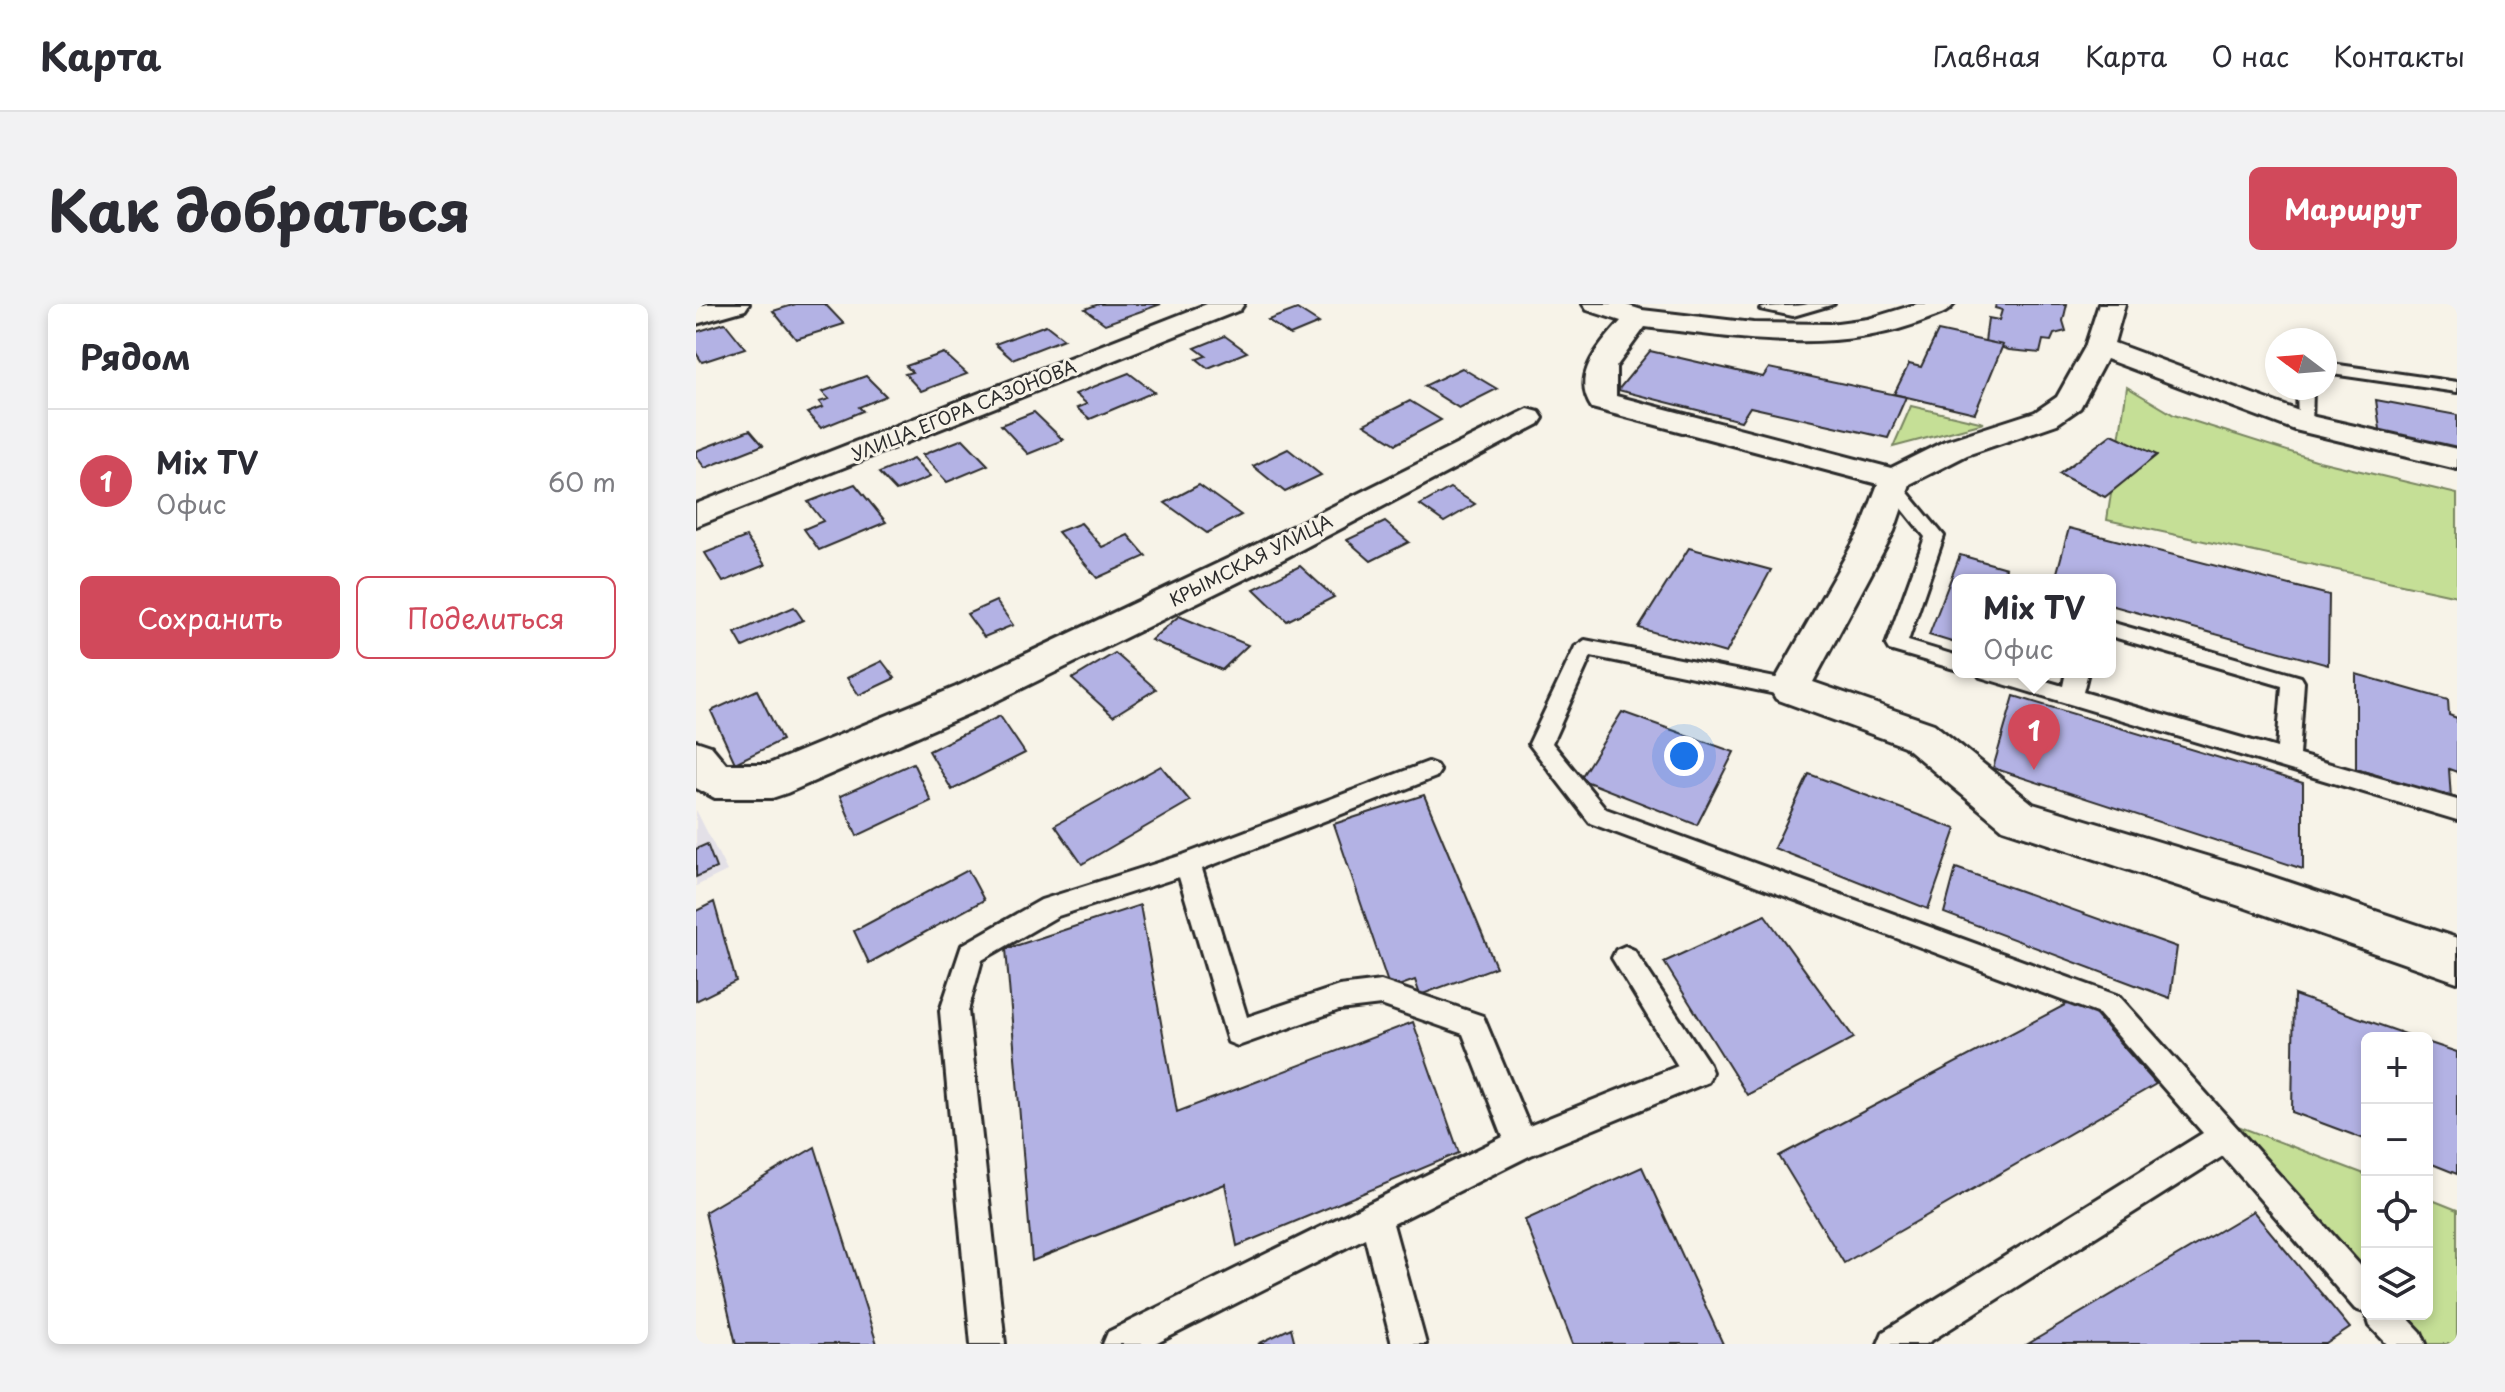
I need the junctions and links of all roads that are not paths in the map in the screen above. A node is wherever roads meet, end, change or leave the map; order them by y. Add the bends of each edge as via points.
1 (736, 304) edge
2 (1231, 304) edge
3 (1596, 304) edge
4 (1827, 304) edge
5 (1941, 304) edge
6 (2112, 304) edge
7 (1772, 307) edge
8 (696, 316) edge
9 (1638, 318) junction
10 (1715, 327) junction
11 (2099, 347) junction
12 (2337, 370) edge
13 (2457, 387) edge
14 (2305, 400) edge
15 (1528, 418) dead end
16 (2306, 424) junction
17 (2457, 459) edge
18 (1895, 483) junction
19 (696, 516) edge
20 (2116, 631) edge
21 (1952, 661) edge
22 (2008, 678) edge
23 (2076, 678) edge
24 (1790, 689) junction
25 (2071, 697) junction
26 (696, 757) edge
27 (2287, 760) junction
28 (1428, 771) dead end
29 (2457, 810) edge
30 (1188, 864) junction
31 (1625, 958) dead end
32 (2457, 960) edge
33 (2225, 1137) junction
34 (1521, 1144) junction
35 (1375, 1217) junction
36 (2361, 1290) edge
37 (2387, 1320) edge
38 (988, 1344) edge
39 (1120, 1344) edge
40 (1409, 1344) edge
41 (1895, 1344) edge
42 (2409, 1344) edge

1 - 8 street
2 - 19 street, УЛИЦА ЕГОРА САЗОНОВА
3 - 9 street
4 - 7 lane via 1793,312
5 - 10 street via 1911,319 1853,332 1768,333
6 - 11 street
7 - 10 street
9 - 10 street
9 - 18 street via 1599,368 1595,385 1603,402
11 - 16 street
11 - 18 street via 2069,402 2046,418 1956,448
12 - 13 lane
14 - 16 lane
15 - 26 street, КРЫМСКАЯ УЛИЦА via 1242,566 970,697 772,781 715,781
16 - 17 street
18 - 21 lane via 1935,536 1896,645
18 - 24 street via 1877,531
20 - 27 lane via 2293,682
22 - 25 lane
23 - 25 lane
24 - 32 street via 1919,735 2018,817
24 - 33 lane via 1585,647 1540,744 1598,816 2109,1005
25 - 27 lane
27 - 29 lane
28 - 30 lane
30 - 34 lane via 1238,1033 1339,998 1381,993 1473,1025
30 - 38 lane via 1050,908 971,953 954,1011
31 - 34 lane via 1698,1072
33 - 36 lane
33 - 41 lane
34 - 35 lane
35 - 39 lane
35 - 40 lane
37 - 42 lane

